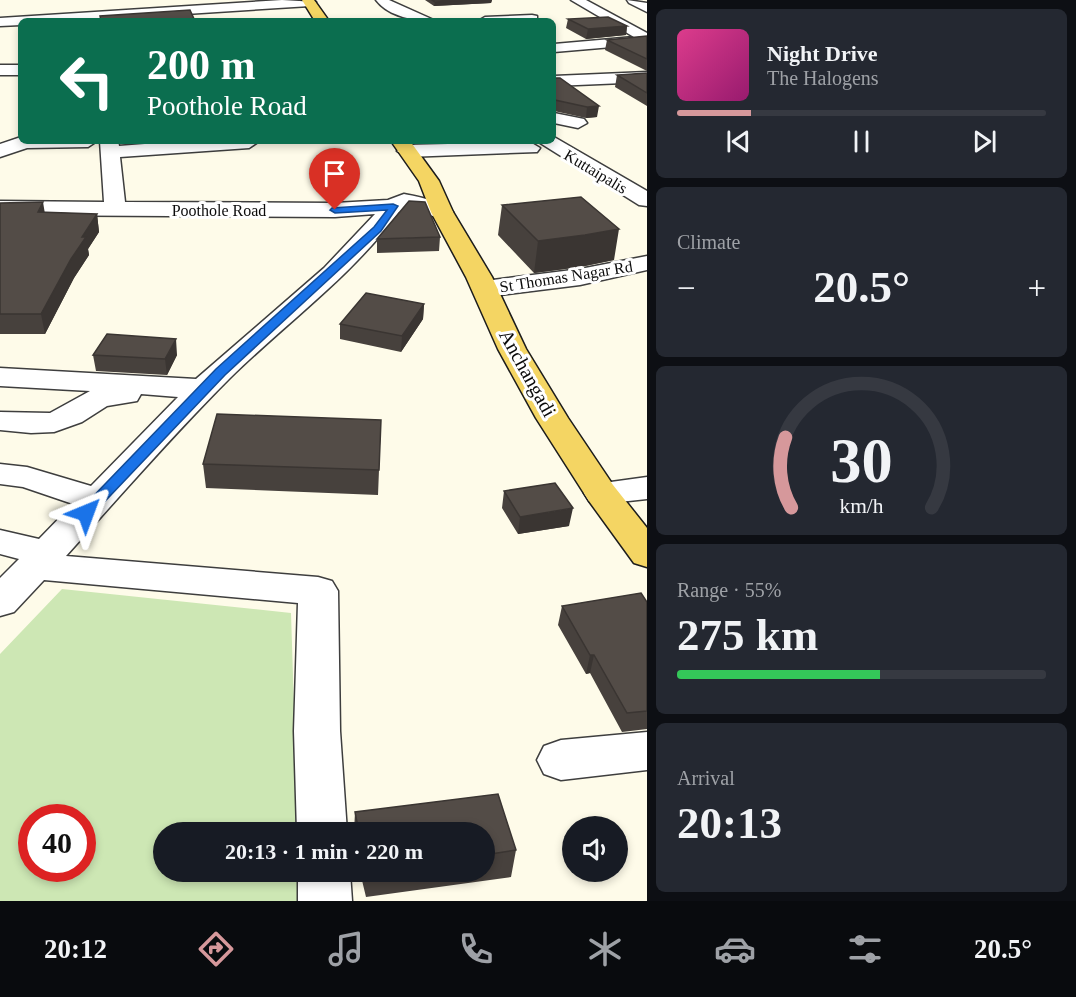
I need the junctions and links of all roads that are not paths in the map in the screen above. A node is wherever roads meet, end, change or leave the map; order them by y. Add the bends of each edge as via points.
1 (149, 0) edge
2 (382, 0) edge
3 (577, 0) edge
4 (633, 0) edge
5 (309, 1) edge
6 (507, 5) dead end
7 (65, 6) dead end
8 (647, 8) edge
9 (163, 11) junction
10 (77, 18) edge
11 (89, 18) edge
12 (320, 18) edge
13 (421, 18) edge
14 (530, 18) edge
15 (18, 21) edge
16 (0, 22) edge
17 (556, 32) edge
18 (647, 39) edge
19 (580, 46) junction
20 (556, 48) edge
21 (642, 77) edge
22 (556, 81) edge
23 (556, 118) edge
24 (578, 123) dead end
25 (19, 144) edge
26 (180, 144) edge
27 (538, 145) edge
28 (110, 146) edge
29 (403, 146) edge
30 (0, 151) edge
31 (429, 181) junction
32 (647, 200) edge
33 (393, 206) junction
34 (0, 208) edge
35 (115, 209) junction
36 (442, 212) junction
37 (647, 263) edge
38 (484, 288) junction
39 (0, 377) edge
40 (198, 395) junction
41 (0, 421) edge
42 (0, 474) edge
43 (647, 488) edge
44 (601, 493) junction
45 (98, 500) junction
46 (0, 542) edge
47 (647, 554) edge
48 (41, 560) junction
49 (0, 602) edge
50 (647, 751) edge
51 (561, 760) dead end
52 (322, 822) edge
53 (324, 882) edge
54 (325, 901) edge

1 - 9 street
2 - 13 street
3 - 18 street
4 - 8 street
5 - 9 street
5 - 12 main road
6 - 14 street
7 - 10 street
9 - 11 street
15 - 16 street
17 - 19 street
18 - 19 street
19 - 20 street
19 - 21 street
21 - 22 street
23 - 24 street
25 - 30 street
26 - 28 street
27 - 29 street
27 - 32 street, Kuttaipalis
28 - 35 street
29 - 31 main road, Anchangadi
31 - 33 street, Poothole Road
31 - 36 main road, Anchangadi
33 - 35 street, Poothole Road via 335,210
33 - 36 street via 423,205
33 - 40 street via 378,229
34 - 35 street, Poothole Road
36 - 38 main road, Anchangadi
37 - 38 street, St Thomas Nagar Rd
38 - 44 main road, Anchangadi via 512,349
39 - 40 street
40 - 41 street via 113,395 88,402 60,421
40 - 45 street
42 - 45 street via 27,477
43 - 44 street
44 - 47 main road, Anchangadi
45 - 48 street
46 - 48 street
48 - 49 street
48 - 52 street via 318,591 317,731
50 - 51 street
53 - 54 street

